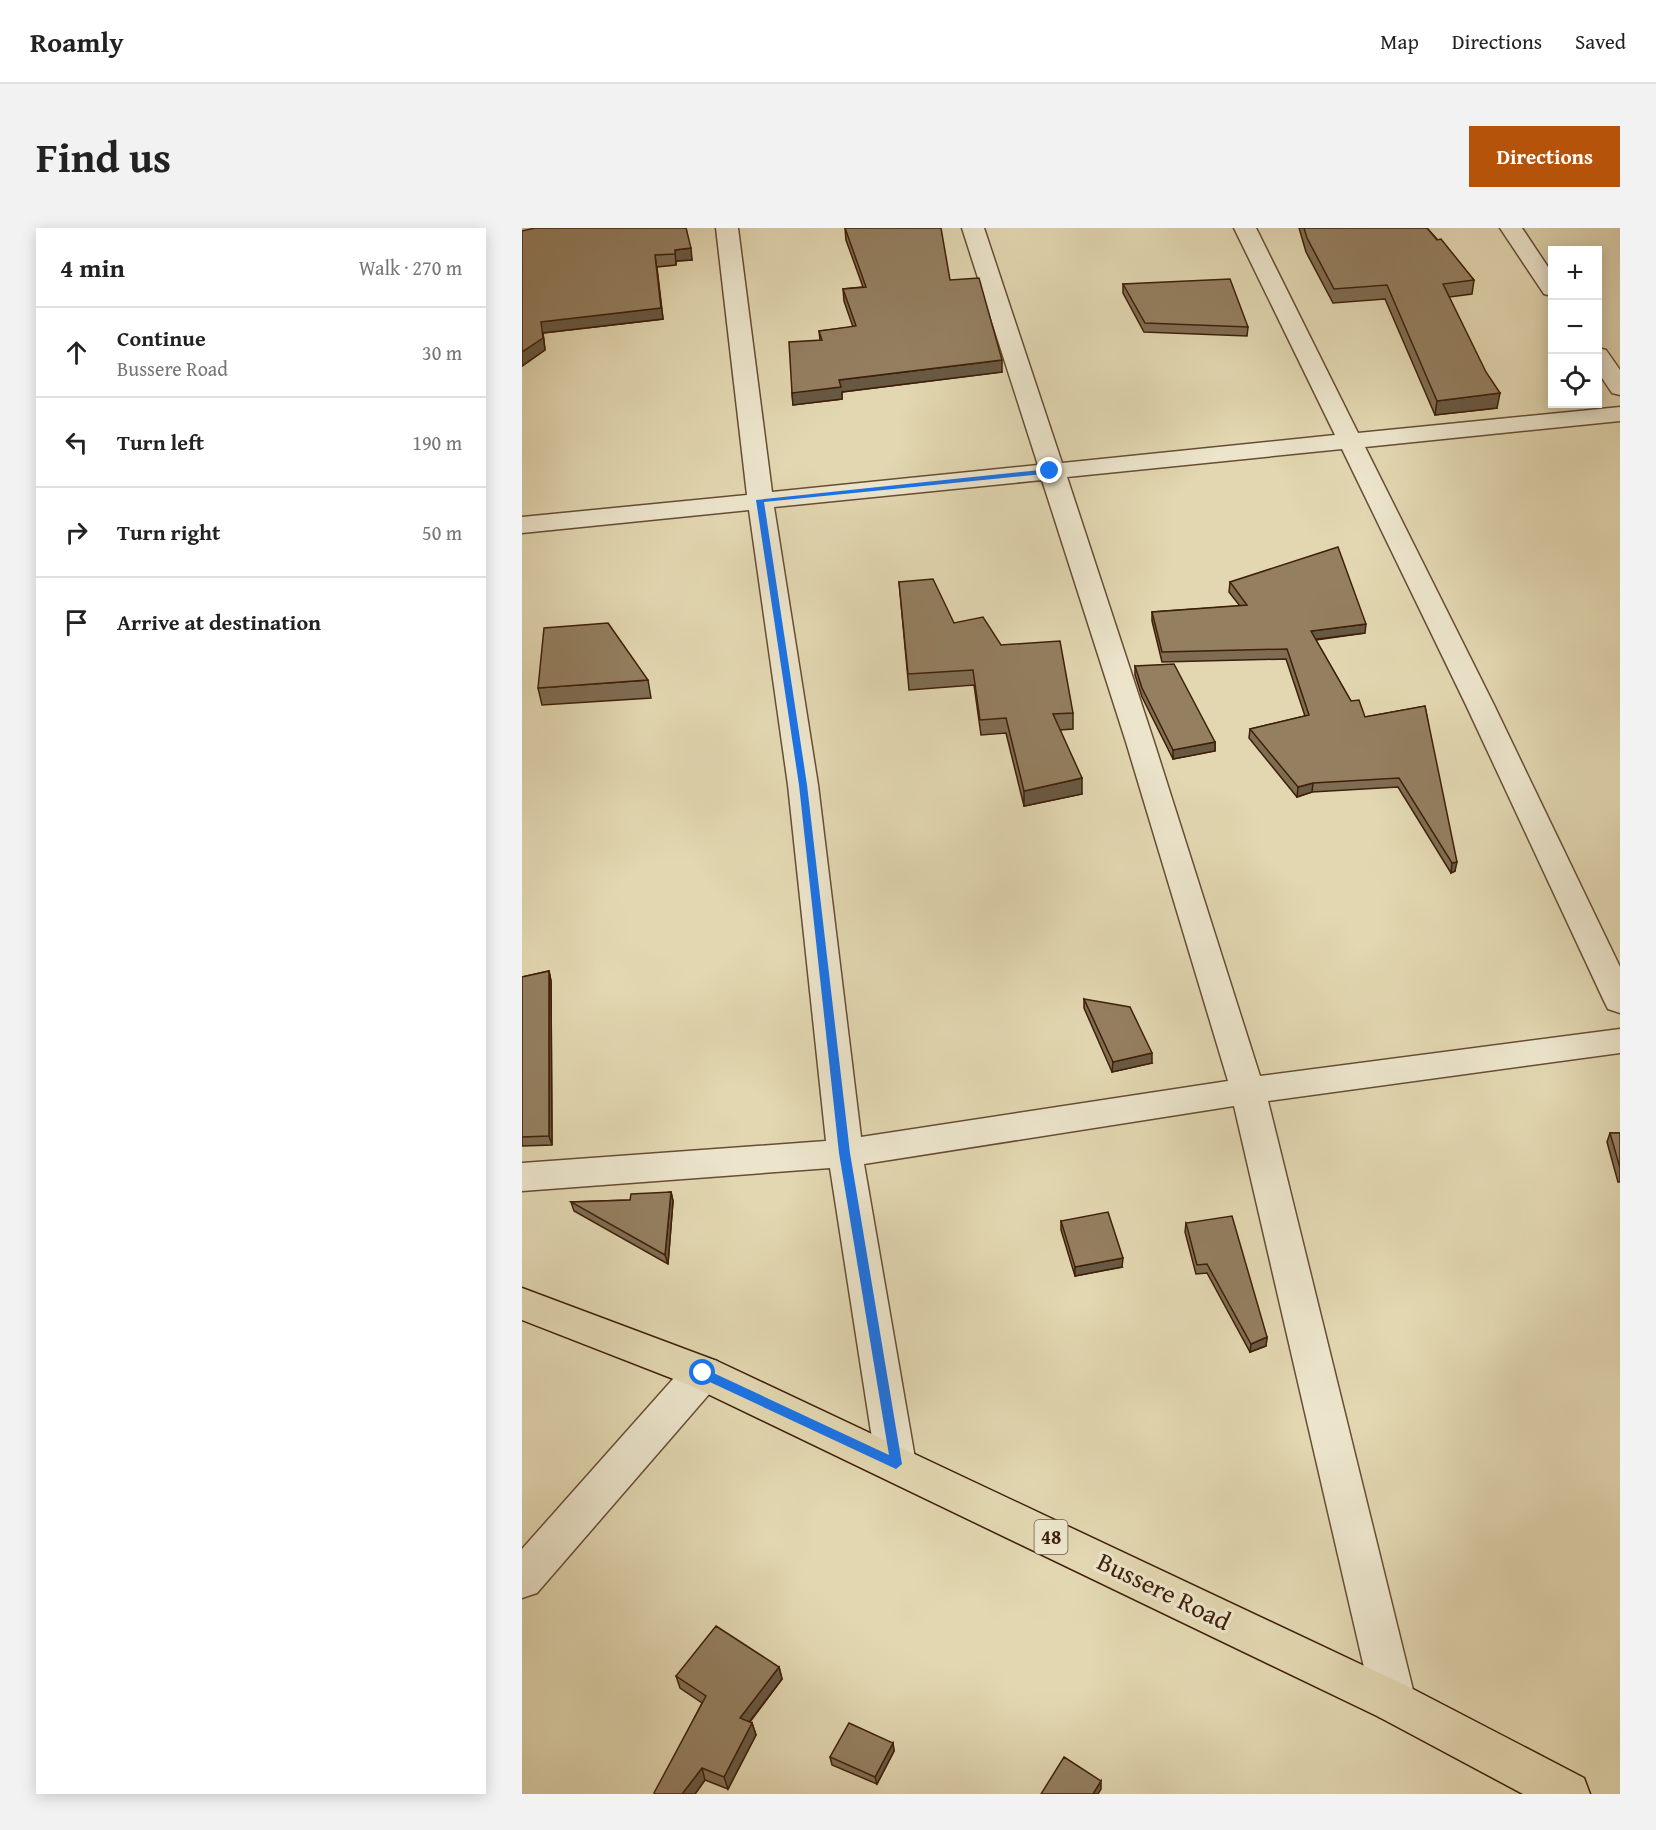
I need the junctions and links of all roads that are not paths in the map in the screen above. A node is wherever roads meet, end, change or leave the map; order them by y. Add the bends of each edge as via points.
1 (728, 228) edge
2 (973, 228) edge
3 (1245, 228) edge
4 (1511, 228) edge
5 (1548, 283) edge
6 (1602, 361) edge
7 (1620, 388) edge
8 (1620, 414) edge
9 (1348, 441) junction
10 (1050, 471) junction
11 (760, 500) junction
12 (522, 525) edge
13 (1620, 1001) edge
14 (1620, 1041) edge
15 (1248, 1091) junction
16 (845, 1153) junction
17 (522, 1177) edge
18 (522, 1304) edge
19 (703, 1373) junction
20 (896, 1464) junction
21 (522, 1579) edge
22 (1394, 1702) junction
23 (1568, 1794) edge

1 - 11 street
2 - 10 street
3 - 9 street
4 - 5 street
6 - 7 street
8 - 9 street
9 - 10 street
9 - 13 street via 1480,705
10 - 11 street
10 - 15 street via 1140,741
11 - 12 street
11 - 16 street via 803,785
14 - 15 street
15 - 16 street
15 - 22 street
16 - 17 street
16 - 20 street
18 - 19 main road, Bussere Road / 48
19 - 20 main road, Bussere Road / 48
19 - 21 street
20 - 22 main road, Bussere Road / 48
22 - 23 main road, Bussere Road / 48

